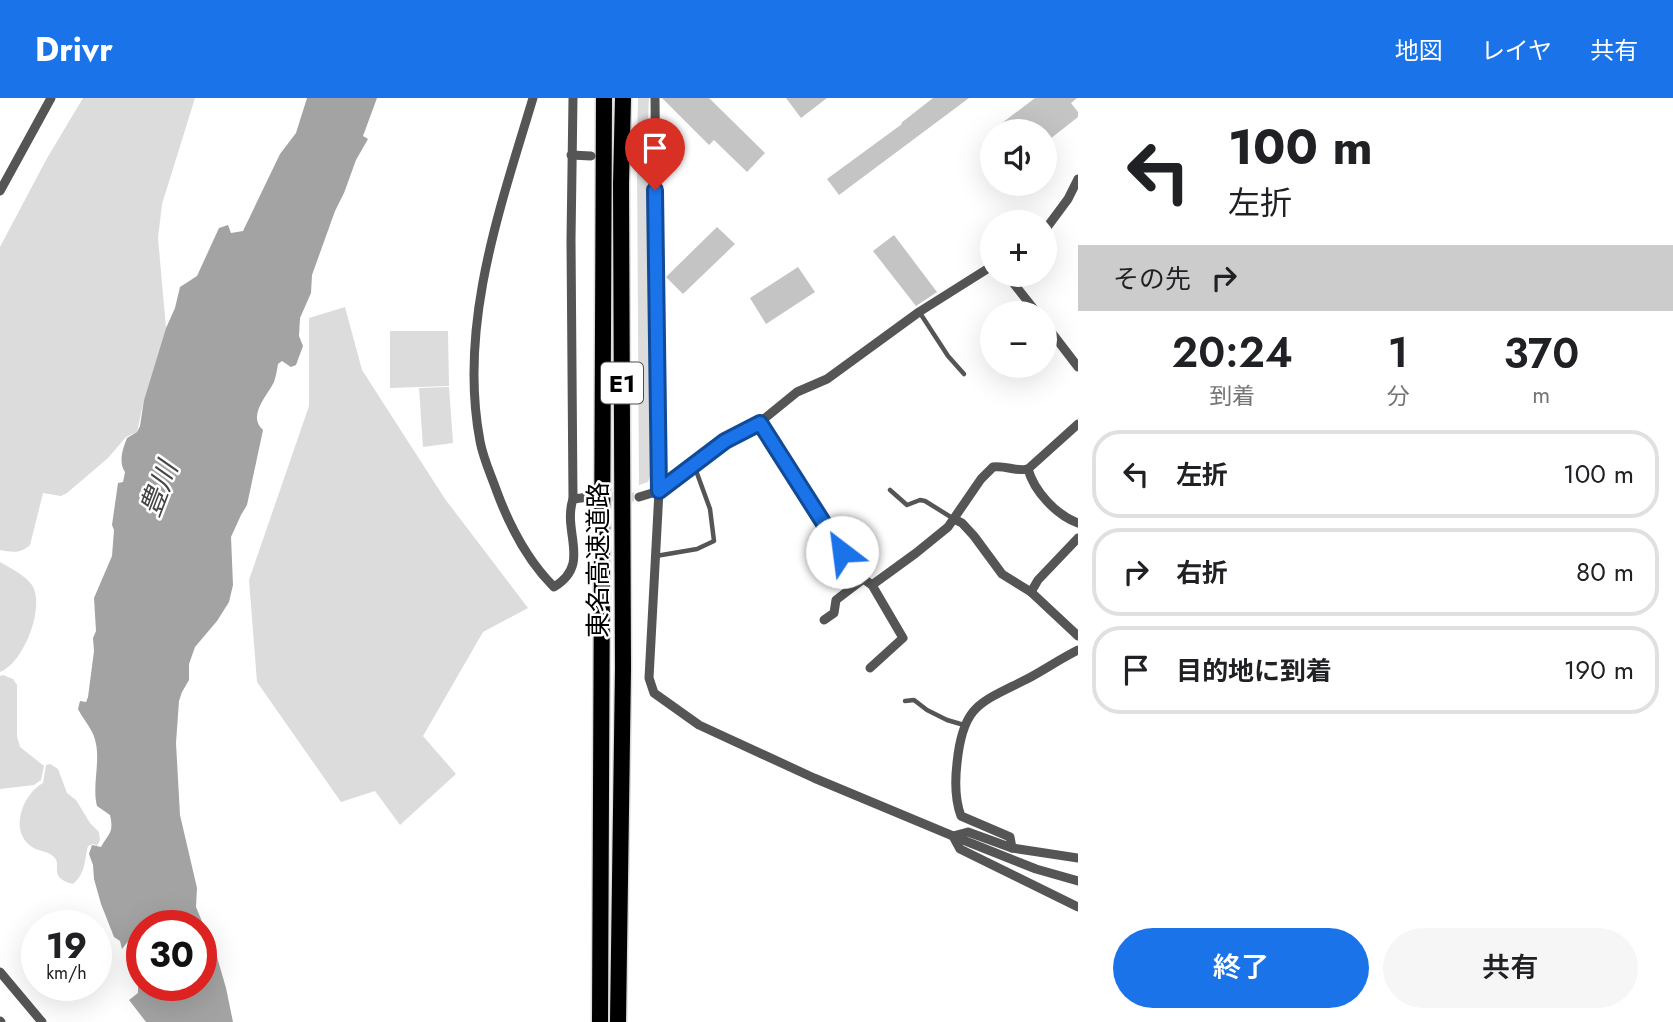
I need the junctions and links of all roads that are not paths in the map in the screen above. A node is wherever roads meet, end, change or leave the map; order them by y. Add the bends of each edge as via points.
1 (51, 98) edge
2 (533, 98) edge
3 (573, 98) edge
4 (604, 98) edge
5 (623, 98) edge
6 (655, 98) edge
7 (655, 154) junction
8 (571, 155) junction
9 (591, 156) tunnel mouth
10 (641, 156) tunnel mouth
11 (1078, 179) edge
12 (0, 191) edge
13 (1057, 215) edge
14 (980, 274) edge
15 (1016, 287) edge
16 (1028, 301) edge
17 (919, 312) junction
18 (1057, 340) edge
19 (1078, 367) edge
20 (964, 374) dead end
21 (760, 423) junction
22 (1078, 424) edge
23 (694, 464) junction
24 (1028, 469) junction
25 (890, 490) dead end
26 (659, 491) junction
27 (589, 497) tunnel mouth
28 (639, 498) tunnel mouth
29 (573, 499) junction
30 (954, 519) junction
31 (1078, 523) edge
32 (1078, 538) edge
33 (656, 556) junction
34 (862, 580) junction
35 (872, 585) junction
36 (1031, 592) junction
37 (824, 620) dead end
38 (1078, 636) edge
39 (1078, 650) edge
40 (870, 668) dead end
41 (905, 701) dead end
42 (965, 725) junction
43 (953, 836) junction
44 (1012, 848) junction
45 (1078, 858) edge
46 (1078, 881) edge
47 (1078, 907) edge
48 (0, 972) edge
49 (41, 1022) edge
50 (600, 1022) edge
51 (618, 1022) edge

1 - 12 street
2 - 29 street via 484,278 473,376 480,444 505,514 528,556 554,587 572,571 575,561 569,513
3 - 8 street
4 - 50 highway, 東名高速道路 / E1
5 - 51 highway, 東名高速道路 / E1
6 - 7 street
7 - 10 street
7 - 26 street
8 - 9 street
8 - 29 street
11 - 13 street
14 - 17 street
15 - 16 street
17 - 20 lane
17 - 21 street via 827,379 797,392
18 - 19 street
21 - 23 street
21 - 34 street
22 - 24 street
23 - 26 street
23 - 33 lane via 710,509 714,541
24 - 30 street via 993,467
24 - 31 street via 1054,508
25 - 30 lane via 906,505 925,501
26 - 28 street
26 - 33 street
27 - 29 street
30 - 35 street
30 - 36 street via 974,536 1002,574
32 - 36 street
33 - 43 street via 649,678 654,693 699,725
34 - 35 street
34 - 37 street via 836,600 834,613
35 - 40 street via 903,638
36 - 38 street
39 - 42 street via 987,698
41 - 42 lane via 914,700
42 - 44 street via 956,776 961,816 1010,837
43 - 44 street via 968,832
43 - 46 street
43 - 47 street via 961,849
44 - 45 street
48 - 49 street

